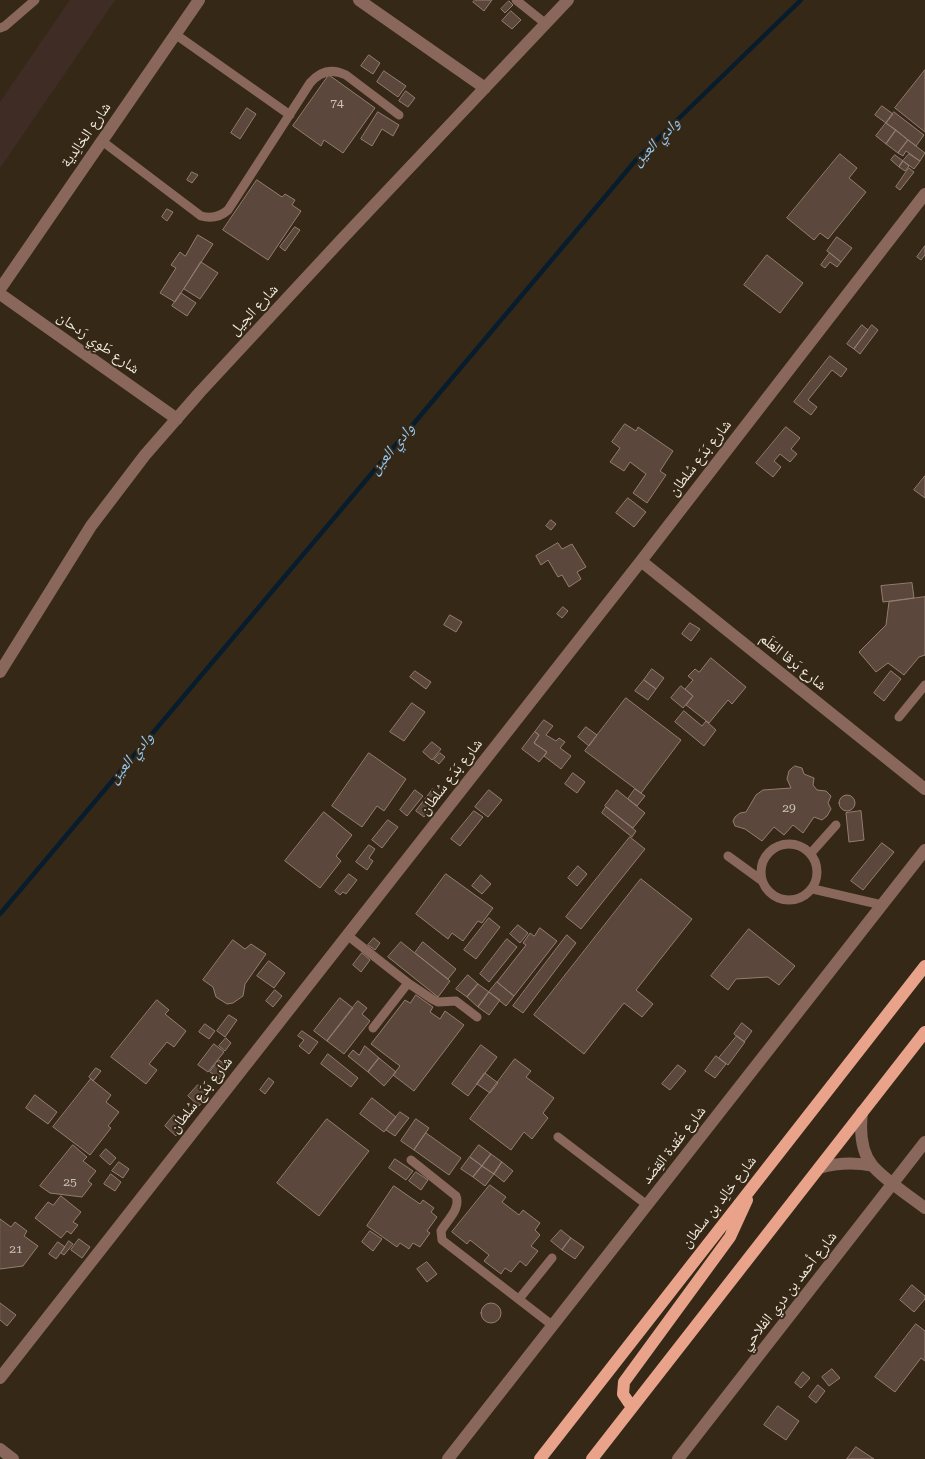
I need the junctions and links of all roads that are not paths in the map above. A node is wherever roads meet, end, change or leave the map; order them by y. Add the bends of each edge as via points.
1 (35, 0) edge
2 (199, 0) edge
3 (359, 0) edge
4 (516, 0) edge
5 (568, 0) edge
6 (546, 24) junction
7 (0, 28) edge
8 (175, 34) junction
9 (485, 88) junction
10 (290, 115) junction
11 (399, 115) dead end
12 (102, 141) junction
13 (925, 194) edge
14 (0, 289) edge
15 (0, 294) edge
16 (177, 419) junction
17 (641, 561) junction
18 (0, 672) edge
19 (925, 685) edge
20 (899, 717) dead end
21 (925, 789) edge
22 (836, 825) dead end
23 (925, 850) edge
24 (811, 853) junction
25 (728, 856) dead end
26 (761, 880) junction
27 (813, 889) junction
28 (882, 905) junction
29 (347, 935) junction
30 (925, 966) edge
31 (408, 984) junction
32 (477, 1017) dead end
33 (373, 1028) dead end
34 (925, 1032) edge
35 (862, 1112) junction
36 (558, 1137) dead end
37 (925, 1142) edge
38 (411, 1160) dead end
39 (873, 1166) junction
40 (819, 1168) junction
41 (893, 1183) junction
42 (751, 1188) junction
43 (647, 1205) junction
44 (925, 1208) edge
45 (552, 1258) dead end
46 (519, 1299) junction
47 (552, 1325) junction
48 (0, 1378) edge
49 (634, 1405) junction
50 (0, 1449) edge
51 (13, 1459) edge
52 (448, 1459) edge
53 (540, 1459) edge
54 (592, 1459) edge
55 (678, 1459) edge

1 - 7 lane
2 - 8 street, شارع الخالِدية
3 - 9 street
4 - 6 lane
5 - 6 street, شارع الحِيل
6 - 9 street, شارع الحِيل
8 - 10 lane
8 - 12 street, شارع الخالِدية
9 - 16 street, شارع الحِيل
10 - 11 lane via 315,77 330,71 346,75
10 - 12 lane via 228,210 213,218 202,216
12 - 14 street, شارع الخالِدية
13 - 17 street, شارع بَدَع سُلطان
15 - 16 street, شارع طَوِي رَدحان
16 - 18 street, شارع الحِيل via 95,520
17 - 21 street, شارع بَرقا العَلَم
17 - 29 street, شارع بَدَع سُلطان
19 - 20 lane
22 - 24 lane
23 - 28 street, شارع عُقدة القِصَد
24 - 26 lane via 800,845 788,843 776,847 763,861
24 - 27 lane via 817,864 818,877
25 - 26 lane
26 - 27 lane via 778,899 791,901 803,898
27 - 28 lane
28 - 43 street, شارع عُقدة القِصَد
29 - 31 lane
29 - 48 street, شارع بَدَع سُلطان
30 - 42 main road, شارع خالِد بن سلطان
31 - 32 lane via 438,1002 456,1001
31 - 33 lane
34 - 35 main road
35 - 39 street via 862,1140
35 - 40 main road
36 - 43 lane
37 - 41 street, شارع أحمد بن دري الفلاحي
38 - 46 lane via 456,1196 458,1205 441,1231 442,1240
39 - 40 street via 840,1163
39 - 41 street
40 - 49 main road
41 - 44 street
41 - 55 street, شارع أحمد بن دري الفلاحي
42 - 49 main road via 730,1236 624,1382 623,1394
42 - 53 main road, شارع خالِد بن سلطان
43 - 47 street, شارع عُقدة القِصَد
45 - 46 lane
46 - 47 lane
47 - 52 street, شارع عُقدة القِصَد
49 - 54 main road
50 - 51 street

